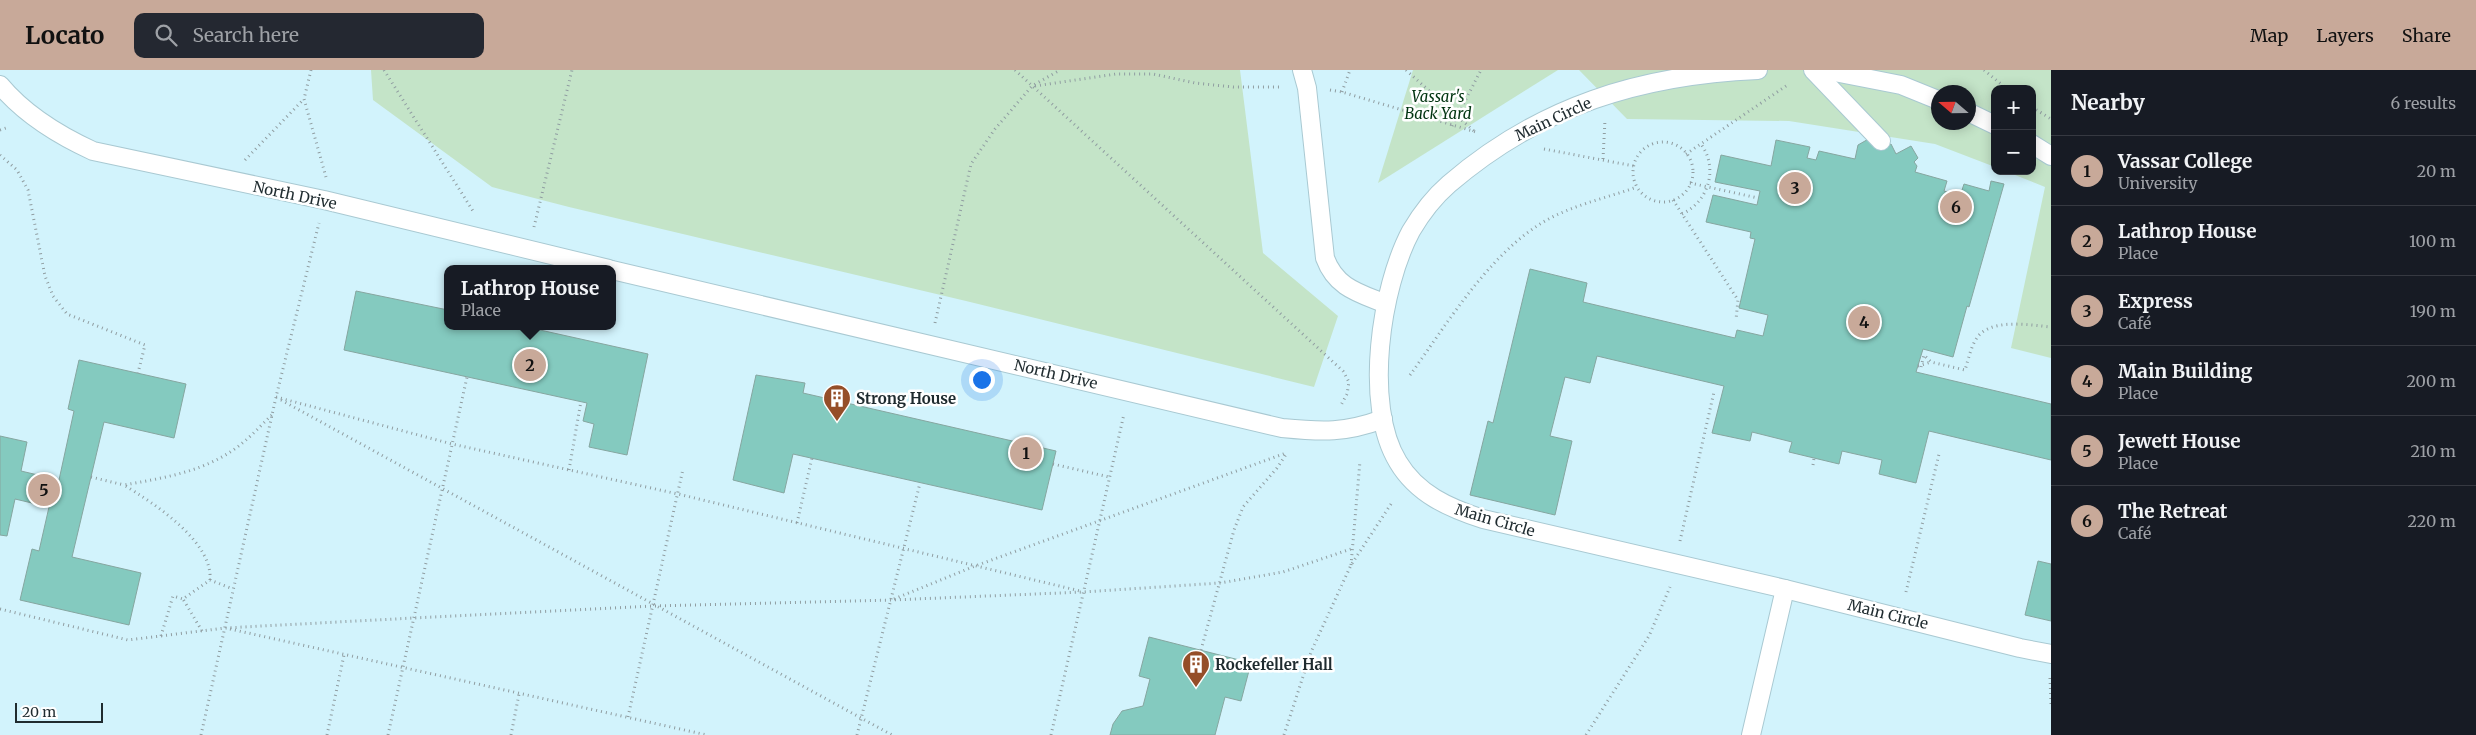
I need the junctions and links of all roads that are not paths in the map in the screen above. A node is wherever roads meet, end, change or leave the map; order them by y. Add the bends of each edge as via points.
1 (1302, 70) edge
2 (1758, 70) edge
3 (1813, 70) edge
4 (1824, 70) edge
5 (0, 85) edge
6 (1931, 97) edge
7 (1976, 116) edge
8 (1991, 123) edge
9 (1881, 141) dead end
10 (2036, 147) edge
11 (2051, 156) edge
12 (592, 265) edge
13 (616, 271) edge
14 (1386, 304) junction
15 (1383, 419) junction
16 (1785, 589) junction
17 (2051, 654) edge
18 (1751, 735) edge

1 - 14 lane via 1307,88 1325,258 1330,272 1340,282
2 - 14 lane, Main Circle via 1662,80 1604,96 1555,114 1506,141 1448,185 1430,204 1411,231 1396,266
3 - 9 lane
4 - 6 lane via 1902,85
5 - 12 lane, North Drive via 12,99 58,134 93,151 324,200
7 - 8 lane
10 - 11 lane
13 - 15 lane, North Drive via 1282,428 1348,430
14 - 15 lane, Main Circle via 1379,379
15 - 16 lane, Main Circle via 1397,461 1413,482 1454,510 1483,520
16 - 17 lane, Main Circle
16 - 18 lane

